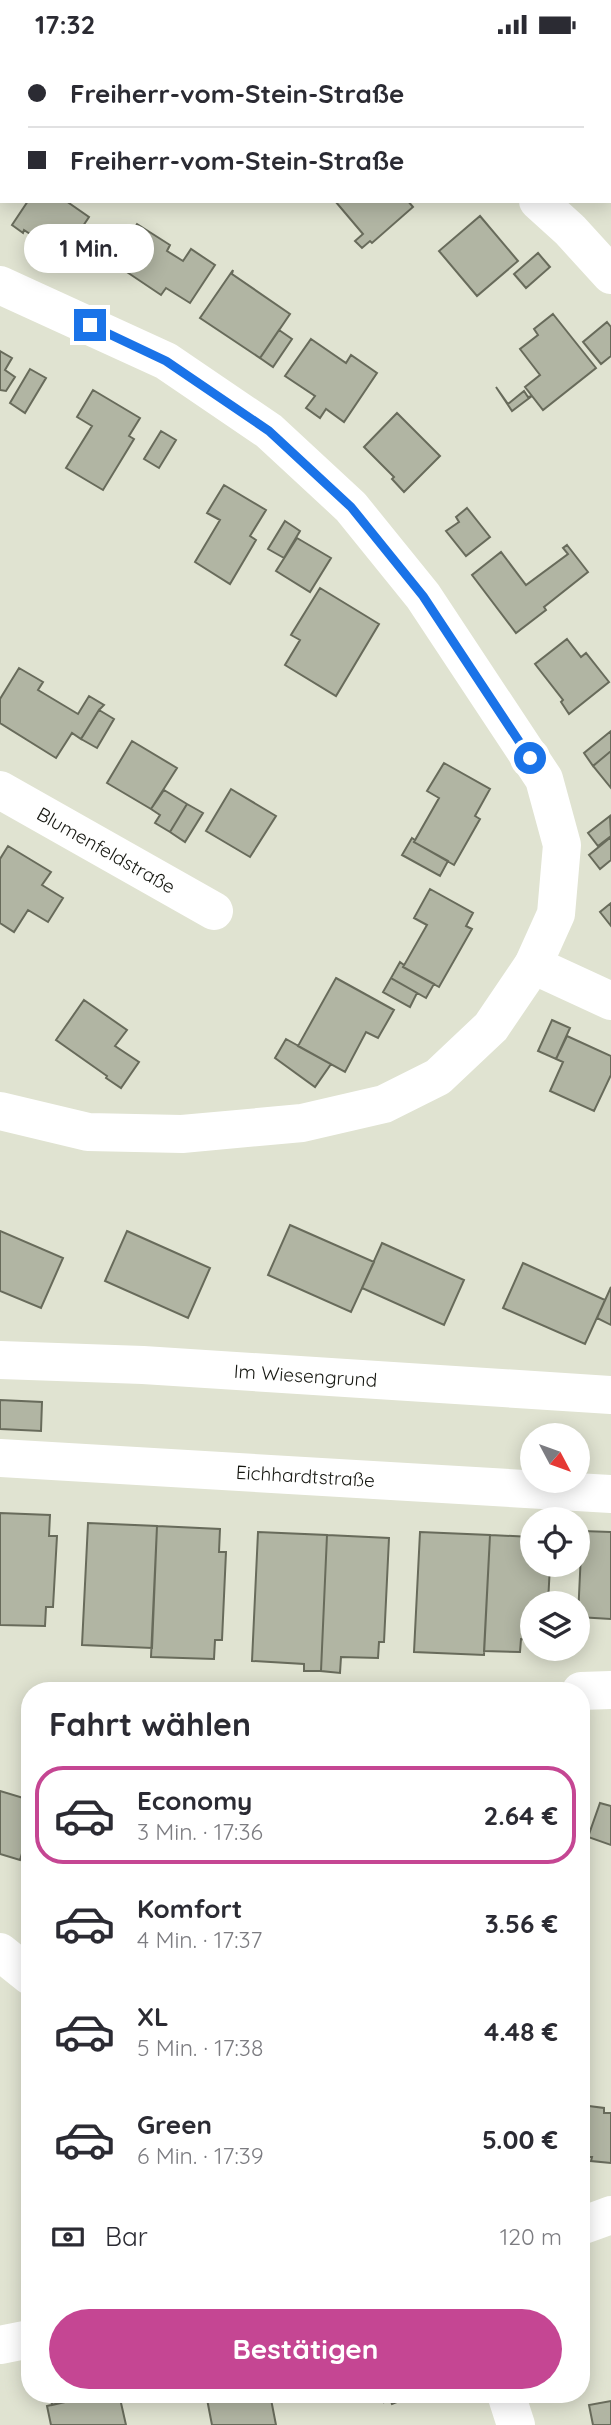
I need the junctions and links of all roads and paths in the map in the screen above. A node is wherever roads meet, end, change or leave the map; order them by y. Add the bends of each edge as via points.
1 (183, 49) edge
2 (298, 49) edge
3 (540, 203) edge
4 (611, 275) edge
5 (0, 285) edge
6 (0, 790) edge
7 (214, 911) dead end
8 (533, 965) junction
9 (611, 1002) edge
10 (0, 1111) edge
11 (0, 1360) edge
12 (611, 1395) edge
13 (0, 1458) edge
14 (611, 1494) edge
15 (611, 1690) edge
16 (590, 1691) edge
17 (0, 1952) edge
18 (21, 1969) edge
19 (611, 2215) edge
20 (590, 2223) edge
21 (21, 2341) edge
22 (0, 2345) edge
23 (509, 2403) edge
24 (516, 2425) edge

1 - 2 street
3 - 4 street
5 - 8 street via 166,361 269,431 351,507 423,596 544,779 562,845 556,914
6 - 7 street, Blumenfeldstraße
8 - 9 street
8 - 10 street via 491,1027 438,1077 384,1104 302,1123 183,1134 88,1132
11 - 12 street, Im Wiesengrund
13 - 14 street, Eichhardtstraße
15 - 16 street
17 - 18 street
19 - 20 street
21 - 22 street
23 - 24 street

